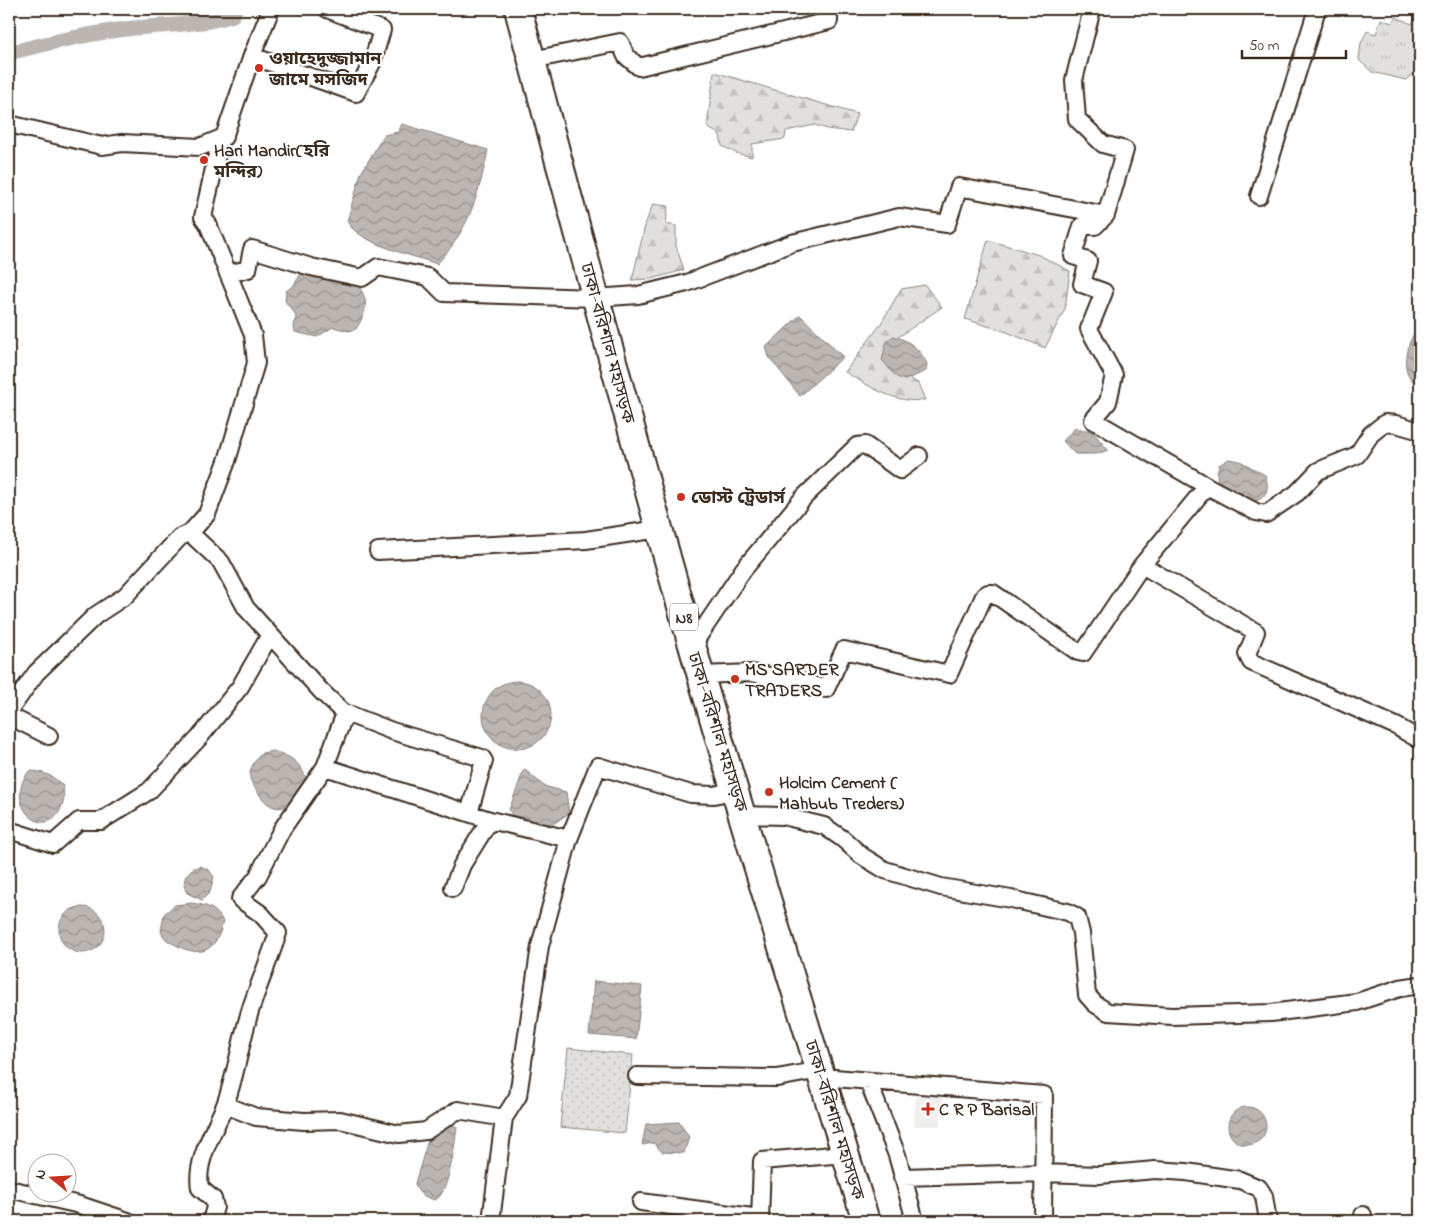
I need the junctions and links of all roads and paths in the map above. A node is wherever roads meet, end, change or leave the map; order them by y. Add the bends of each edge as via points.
1 (271, 9) edge
2 (327, 9) edge
3 (518, 9) edge
4 (829, 9) edge
5 (1092, 9) edge
6 (1317, 9) edge
7 (252, 56) junction
8 (532, 60) junction
9 (9, 124) edge
10 (214, 143) junction
11 (1259, 196) dead end
12 (1106, 215) junction
13 (228, 274) junction
14 (596, 298) junction
15 (1420, 431) edge
16 (919, 456) dead end
17 (1207, 486) junction
18 (659, 529) junction
19 (190, 533) junction
20 (378, 551) dead end
21 (1142, 564) junction
22 (270, 635) junction
23 (692, 646) junction
24 (700, 675) junction
25 (9, 711) edge
26 (345, 713) junction
27 (9, 716) edge
28 (49, 736) dead end
29 (1420, 740) edge
30 (325, 767) junction
31 (739, 802) junction
32 (469, 813) junction
33 (490, 820) junction
34 (9, 830) edge
35 (569, 839) junction
36 (453, 888) dead end
37 (1420, 985) edge
38 (821, 1073) junction
39 (637, 1076) dead end
40 (868, 1081) junction
41 (225, 1105) junction
42 (504, 1118) junction
43 (845, 1154) junction
44 (1044, 1173) junction
45 (902, 1177) junction
46 (9, 1189) edge
47 (641, 1202) dead end
48 (760, 1219) edge
49 (128, 1221) edge
50 (211, 1221) edge
51 (491, 1221) edge
52 (866, 1221) edge
53 (915, 1221) edge
54 (1043, 1221) edge
55 (1268, 1221) edge

1 - 7 street
2 - 7 street via 382,30 372,63 356,93
3 - 8 highway, ঢাকা-বরিশাল মহাসড়ক / N8
4 - 8 street via 829,21 639,67 626,56 620,42
5 - 12 street via 1074,80 1077,119 1102,144 1125,150
6 - 11 street
7 - 10 street via 224,137
8 - 14 highway, ঢাকা-বরিশাল মহাসড়ক / N8
9 - 10 street via 102,146 130,143 200,148
10 - 13 street via 218,151 203,217
12 - 14 street via 959,187 947,224 899,216 792,243 687,283 638,296
12 - 17 street via 1095,226 1082,226 1073,256 1088,261 1082,284 1104,292 1089,329 1114,375 1108,402 1093,420
13 - 14 street via 248,269 252,249 362,278 378,267 420,275 428,277 444,293
13 - 19 street via 253,334 256,363 228,461 207,514
14 - 18 highway, ঢাকা-বরিশাল মহাসড়ক / N8
15 - 17 street via 1385,423 1371,434 1357,454 1318,471 1296,493 1266,514
16 - 23 street via 900,470 865,445 857,446 804,497 756,556
17 - 21 street
18 - 20 street via 586,540
18 - 23 highway, ঢাকা-বরিশাল মহাসড়ক / N8
19 - 22 street via 221,562 246,608
19 - 25 street via 180,537 125,596 96,615 43,667
21 - 24 street via 1083,653 988,593 949,674 844,650 826,689 752,673
21 - 29 street via 1256,632 1247,654 1251,662 1396,726
22 - 26 street via 321,692
22 - 34 street via 228,701 199,738 149,791 101,821 79,821 53,844
23 - 24 highway, ঢাকা-বরিশাল মহাসড়ক / N8
24 - 31 highway, ঢাকা-বরিশাল মহাসড়ক / N8
26 - 30 street
26 - 32 street via 482,758 484,762
27 - 28 street
30 - 32 street
30 - 41 street via 282,829 258,876 240,899 261,914 278,933 252,1005
31 - 35 street via 714,795 691,794 598,766
31 - 37 street via 824,826 885,870 940,887 1011,899 1077,917 1088,995 1108,1012 1172,1016 1271,1013 1357,1002
31 - 38 highway, ঢাকা-বরিশাল মহাসড়ক / N8
32 - 33 street
33 - 35 street
33 - 36 street via 462,864
35 - 42 street via 540,946 518,1096
38 - 39 street via 777,1078
38 - 40 street
38 - 43 highway, ঢাকা-বরিশাল মহাসড়ক / N8
40 - 44 street via 1044,1095
40 - 45 street via 897,1155
41 - 42 street via 256,1117 340,1120 399,1134 426,1131 458,1110
41 - 50 street via 200,1168 200,1188 213,1199 215,1207
42 - 51 street
43 - 48 street via 762,1161
43 - 52 highway, ঢাকা-বরিশাল মহাসড়ক / N8
44 - 45 street
44 - 54 street
44 - 55 street via 1099,1175 1154,1170 1240,1180 1259,1188 1264,1196
45 - 53 street
46 - 49 street via 80,1205
47 - 48 street

